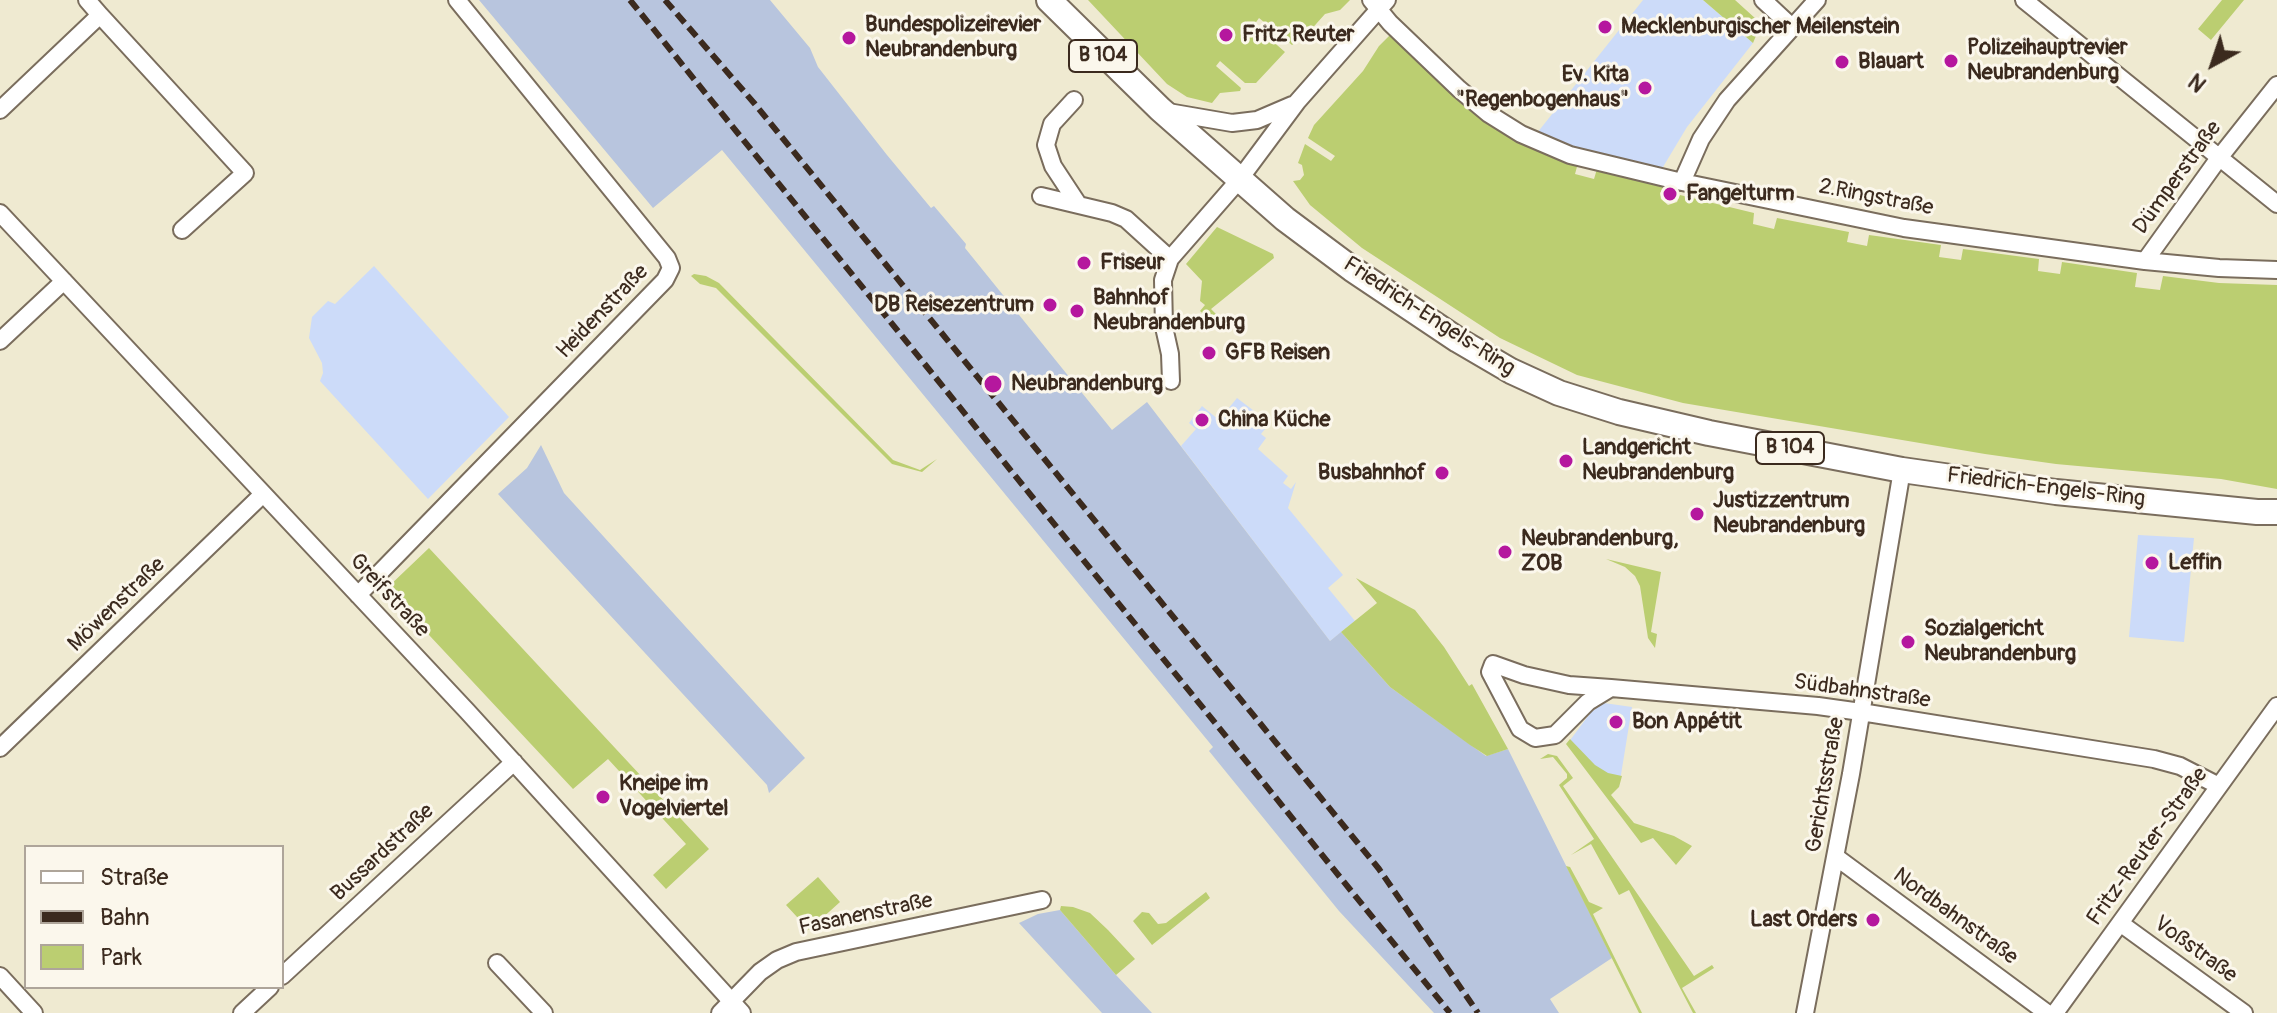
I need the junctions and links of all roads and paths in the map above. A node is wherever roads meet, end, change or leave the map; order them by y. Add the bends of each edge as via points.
1 (87, 0) edge
2 (457, 0) edge
3 (1049, 0) edge
4 (1763, 0) edge
5 (1817, 0) edge
6 (2024, 0) edge
7 (1379, 3) edge
8 (100, 15) junction
9 (1792, 27) junction
10 (2277, 85) edge
11 (1074, 100) dead end
12 (1297, 102) junction
13 (1160, 109) junction
14 (0, 110) edge
15 (2219, 158) junction
16 (1239, 180) junction
17 (1682, 182) junction
18 (1041, 196) dead end
19 (1078, 204) junction
20 (2277, 204) edge
21 (0, 213) edge
22 (182, 230) dead end
23 (1170, 259) junction
24 (2145, 261) junction
25 (2277, 270) edge
26 (64, 281) junction
27 (0, 341) edge
28 (1171, 381) dead end
29 (1902, 470) junction
30 (263, 494) junction
31 (2270, 514) edge
32 (358, 595) junction
33 (1611, 688) junction
34 (2277, 706) edge
35 (1861, 712) junction
36 (0, 748) edge
37 (514, 762) junction
38 (2219, 786) junction
39 (1836, 857) junction
40 (1042, 900) dead end
41 (2120, 923) junction
42 (497, 963) dead end
43 (284, 974) edge
44 (0, 976) edge
45 (268, 989) edge
46 (731, 1009) edge
47 (34, 1013) edge
48 (242, 1013) edge
49 (544, 1013) edge
50 (1805, 1013) edge
51 (2047, 1013) edge
52 (2055, 1013) edge
53 (2244, 1013) edge

1 - 8 street
2 - 32 street, Heidenstraße via 671,268
3 - 13 main road, Friedrich-Engels-Ring / B 104
4 - 9 street
5 - 9 street
6 - 15 street
7 - 12 street
7 - 17 street, 2.Ringstraße via 1390,23 1500,123 1570,155
8 - 14 street
8 - 22 street via 245,173
9 - 17 street via 1727,100 1701,139
10 - 15 street, Dümperstraße
11 - 19 street via 1052,124 1046,145
12 - 13 street via 1257,120 1232,123
12 - 16 street
13 - 16 main road, Friedrich-Engels-Ring / B 104
15 - 20 street
15 - 24 street, Dümperstraße
16 - 23 street
16 - 29 main road, Friedrich-Engels-Ring / B 104 via 1384,291 1529,380 1619,412
17 - 24 street, 2.Ringstraße via 1904,228
18 - 19 street
19 - 23 street via 1126,219
21 - 26 street, Greifstraße
23 - 28 street via 1163,280
24 - 25 street, 2.Ringstraße
26 - 27 street
26 - 30 street, Greifstraße
29 - 31 main road, Friedrich-Engels-Ring / B 104
29 - 35 street, Gerichtsstraße
30 - 32 street, Greifstraße
30 - 36 street, Möwenstraße
32 - 37 street, Greifstraße
33 - 33 street, Südbahnstraße via 1549,682 1493,664 1490,675 1520,729 1535,738 1555,735 1581,707
33 - 35 street, Südbahnstraße
34 - 38 street, Fritz-Reuter-Straße
35 - 38 street, Südbahnstraße via 2154,759
35 - 39 street, Gerichtsstraße
37 - 43 street, Bussardstraße
37 - 46 street, Greifstraße
38 - 41 street, Fritz-Reuter-Straße
39 - 50 street, Gerichtsstraße
39 - 51 street, Nordbahnstraße
40 - 46 street, Fasanenstraße via 796,952 760,972
41 - 52 street, Fritz-Reuter-Straße
41 - 53 street, Voßstraße
42 - 49 street
44 - 47 street
45 - 48 street

